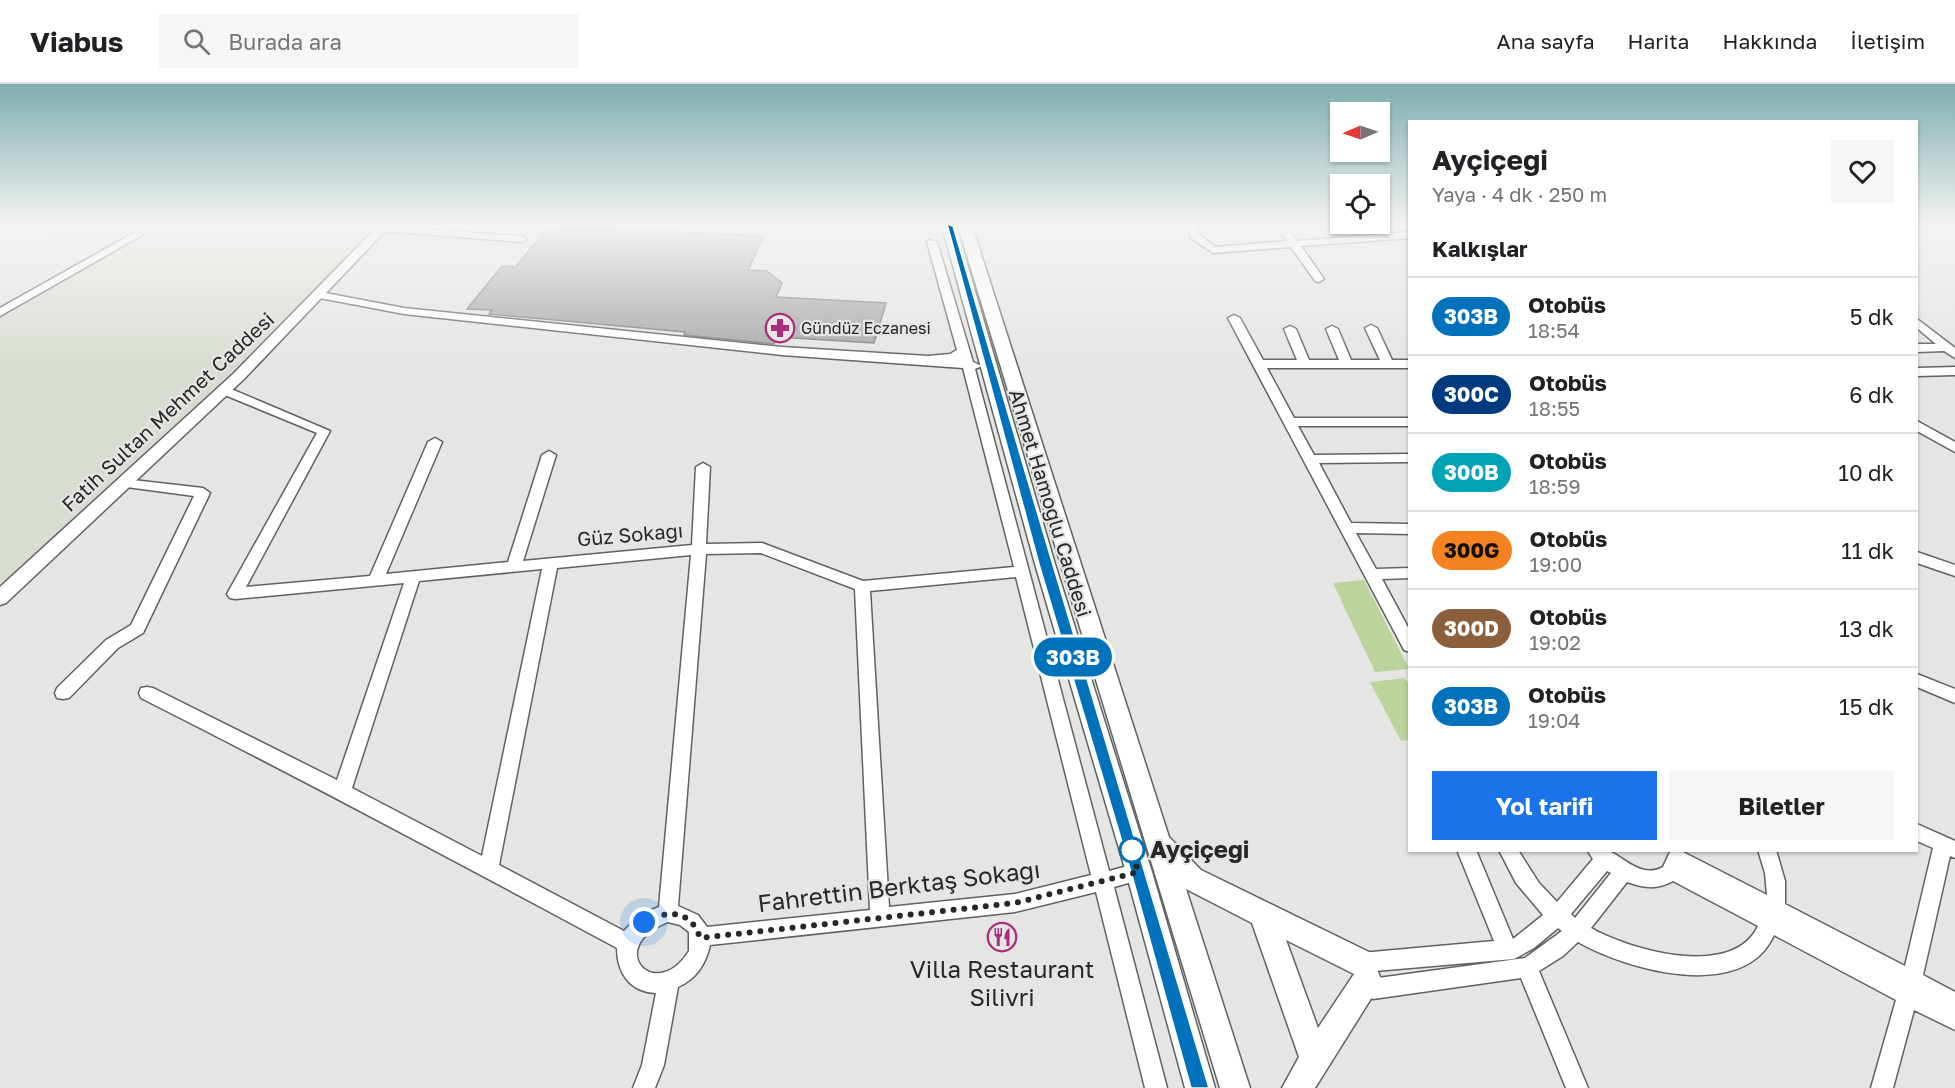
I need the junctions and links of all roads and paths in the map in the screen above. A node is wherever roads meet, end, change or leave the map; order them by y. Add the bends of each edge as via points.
1 (71, 273) edge
2 (341, 273) edge
3 (943, 273) edge
4 (962, 273) edge
5 (970, 273) edge
6 (1315, 273) edge
7 (1319, 279) dead end
8 (320, 295) junction
9 (0, 313) edge
10 (1234, 318) dead end
11 (1918, 324) edge
12 (1371, 328) dead end
13 (1290, 329) dead end
14 (1332, 329) dead end
15 (1918, 348) edge
16 (1951, 351) edge
17 (974, 361) junction
18 (1259, 364) junction
19 (1304, 364) junction
20 (1347, 364) junction
21 (1388, 364) junction
22 (1408, 364) edge
23 (1955, 371) edge
24 (1918, 372) edge
25 (224, 390) junction
26 (979, 404) junction
27 (1290, 422) junction
28 (1408, 422) edge
29 (1918, 426) edge
30 (1008, 431) junction
31 (435, 442) dead end
32 (1955, 448) edge
33 (549, 455) dead end
34 (1408, 458) edge
35 (1311, 459) junction
36 (703, 467) dead end
37 (124, 483) junction
38 (1348, 528) junction
39 (1408, 529) edge
40 (699, 549) junction
41 (1918, 557) edge
42 (550, 564) junction
43 (514, 567) junction
44 (1022, 571) junction
45 (1955, 572) edge
46 (1408, 573) edge
47 (1372, 574) junction
48 (413, 577) junction
49 (376, 580) junction
50 (862, 586) junction
51 (0, 598) edge
52 (1408, 642) edge
53 (1918, 680) edge
54 (63, 693) dead end
55 (147, 693) dead end
56 (1955, 696) edge
57 (342, 791) junction
58 (1148, 814) junction
59 (1918, 832) edge
60 (1949, 848) edge
61 (1467, 852) edge
62 (1509, 852) edge
63 (1768, 852) edge
64 (1600, 855) edge
65 (1675, 860) edge
66 (488, 871) junction
67 (1138, 872) junction
68 (1623, 872) junction
69 (1104, 881) junction
70 (668, 913) junction
71 (1558, 914) junction
72 (1263, 915) junction
73 (1773, 916) junction
74 (880, 917) junction
75 (1579, 931) junction
76 (700, 938) junction
77 (627, 943) junction
78 (1508, 950) junction
79 (1527, 967) junction
80 (1364, 971) junction
81 (669, 981) junction
82 (1910, 988) junction
83 (1955, 1003) edge
84 (1955, 1020) edge
85 (1316, 1062) junction
86 (644, 1088) edge
87 (1156, 1088) edge
88 (1200, 1088) edge
89 (1235, 1088) edge
90 (1297, 1088) edge
91 (1577, 1088) edge
92 (1882, 1088) edge

1 - 9 street
2 - 8 main road, Fatih Sultan Mehmet Caddesi
3 - 17 street
4 - 17 highway, Ahmet Hamoğlu Caddesi
5 - 58 highway, Ahmet Hamoğlu Caddesi
6 - 7 street
8 - 17 street via 416,312 782,351
8 - 25 main road, Fatih Sultan Mehmet Caddesi
10 - 18 street
11 - 16 street
12 - 21 street
13 - 19 street
14 - 20 street
15 - 16 street
17 - 26 street
17 - 30 highway, Ahmet Hamoğlu Caddesi
18 - 19 street
18 - 27 street
19 - 20 street
20 - 21 street
21 - 22 street
23 - 24 street
25 - 37 main road, Fatih Sultan Mehmet Caddesi
25 - 49 street, Güz Sokağı via 324,431 235,594
26 - 30 street
26 - 44 street
27 - 28 street
27 - 35 street
29 - 32 street
30 - 67 highway, Ahmet Hamoğlu Caddesi
31 - 49 street
33 - 43 street
34 - 35 street
35 - 38 street
36 - 40 street
37 - 51 main road, Fatih Sultan Mehmet Caddesi
37 - 54 street via 203,494 137,629 112,644
38 - 39 street
38 - 47 street
40 - 42 street, Güz Sokağı
40 - 50 street, Güz Sokağı via 762,548
40 - 70 street
41 - 45 street
42 - 43 street, Güz Sokağı
42 - 66 street
43 - 48 street, Güz Sokağı
44 - 50 street, Güz Sokağı
44 - 69 street
46 - 47 street
47 - 52 street
48 - 49 street, Güz Sokağı
48 - 57 street
50 - 74 street
53 - 56 street
55 - 57 street
57 - 66 street
58 - 72 highway via 1167,854 1192,879
58 - 89 highway, Ahmet Hamoğlu Caddesi
59 - 60 street
60 - 82 street
61 - 78 street
62 - 71 street via 1533,892
63 - 73 street via 1774,867
64 - 68 street
64 - 71 street
65 - 68 street via 1664,877 1652,879
65 - 73 street
66 - 77 street
67 - 69 street, Fahrettin Berktaş Sokağı
67 - 88 highway, Ahmet Hamoğlu Caddesi
68 - 75 street
69 - 74 street, Fahrettin Berktaş Sokağı via 1015,903
69 - 87 street
70 - 76 street via 690,919
70 - 77 street via 644,922
71 - 75 street
71 - 78 street via 1531,940
72 - 80 highway
72 - 85 highway
73 - 75 street via 1753,949 1735,960 1707,967 1635,957
73 - 82 street
74 - 76 street, Fahrettin Berktaş Sokağı
75 - 79 street via 1545,959
76 - 81 street via 696,958
77 - 81 street via 627,966 633,976 643,982
78 - 80 street
79 - 80 street via 1373,989
79 - 91 street
80 - 85 highway
81 - 86 street via 653,1065
82 - 83 street
82 - 84 street
82 - 92 street
85 - 90 highway

